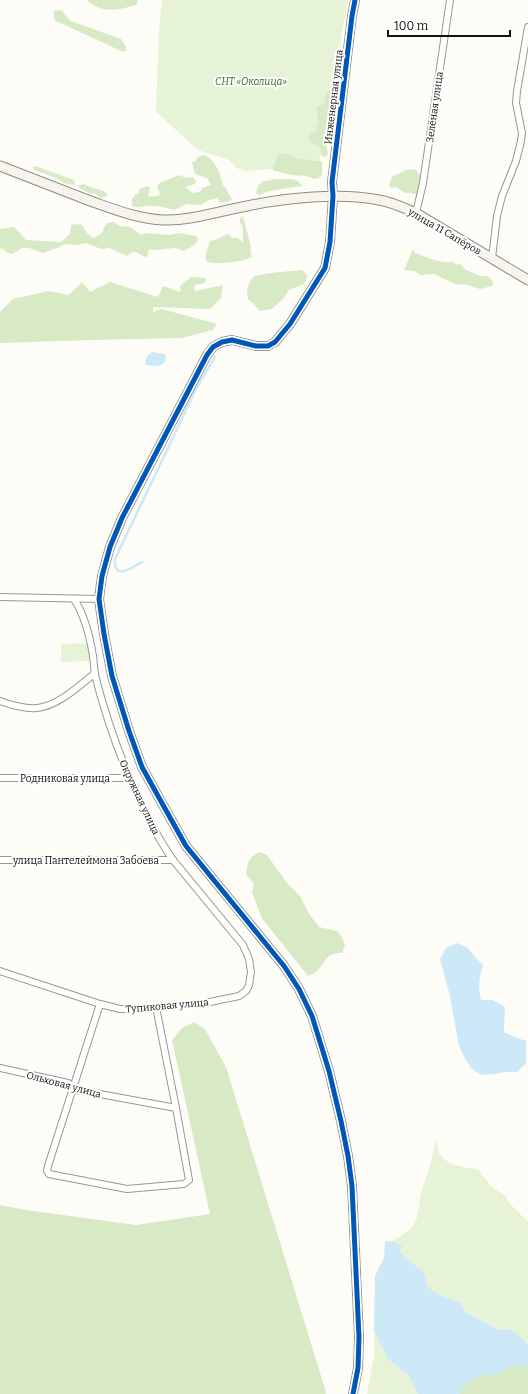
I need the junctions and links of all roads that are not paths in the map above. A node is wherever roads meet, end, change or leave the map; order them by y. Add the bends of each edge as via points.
1 (355, 0) edge
2 (450, 0) edge
3 (528, 27) edge
4 (0, 166) edge
5 (333, 196) junction
6 (416, 213) junction
7 (492, 258) junction
8 (528, 280) edge
9 (0, 597) edge
10 (74, 599) junction
11 (99, 599) junction
12 (95, 673) junction
13 (0, 701) edge
14 (0, 778) edge
15 (130, 778) junction
16 (0, 860) edge
17 (173, 860) junction
18 (0, 971) edge
19 (251, 972) joint
20 (100, 1004) junction
21 (156, 1007) junction
22 (0, 1068) edge
23 (72, 1086) junction
24 (176, 1108) junction
25 (353, 1394) edge

1 - 5 street, Инженерная улица via 332,182
2 - 6 street, Зелёная улица via 423,183
3 - 7 street via 516,103 522,133 521,141 502,196 495,226
4 - 5 main road, улица 11 Сапёров via 127,214 162,220 176,220 280,200
5 - 6 main road, улица 11 Сапёров via 379,200
5 - 11 street, Инженерная улица via 330,242 325,268 276,342 268,346 256,346 232,340 213,347 207,355 122,518 110,547
6 - 7 main road, улица 11 Сапёров
7 - 8 main road, улица 11 Сапёров
9 - 10 street
10 - 11 street
10 - 12 street, Окружная улица via 88,632
11 - 25 street, Инженерная улица via 112,676 142,767 186,846 284,966 312,1016 341,1121 352,1186 359,1337 358,1368
12 - 13 street via 70,693 49,705 28,708
12 - 15 street, Окружная улица via 107,716
14 - 15 street, Родниковая улица
15 - 17 street, Окружная улица via 150,821
16 - 17 street, улица Пантелеймона Забоева
17 - 19 street, Окружная улица via 243,945
18 - 20 street, Тупиковая улица
19 - 21 street, Тупиковая улица via 249,985 239,996 205,1003
20 - 21 street, Тупиковая улица via 130,1009
20 - 23 street
21 - 24 street
22 - 23 street, Ольховая улица
23 - 24 street, Ольховая улица via 78,1090
23 - 24 street via 48,1166 49,1174 132,1190 187,1183 189,1180

